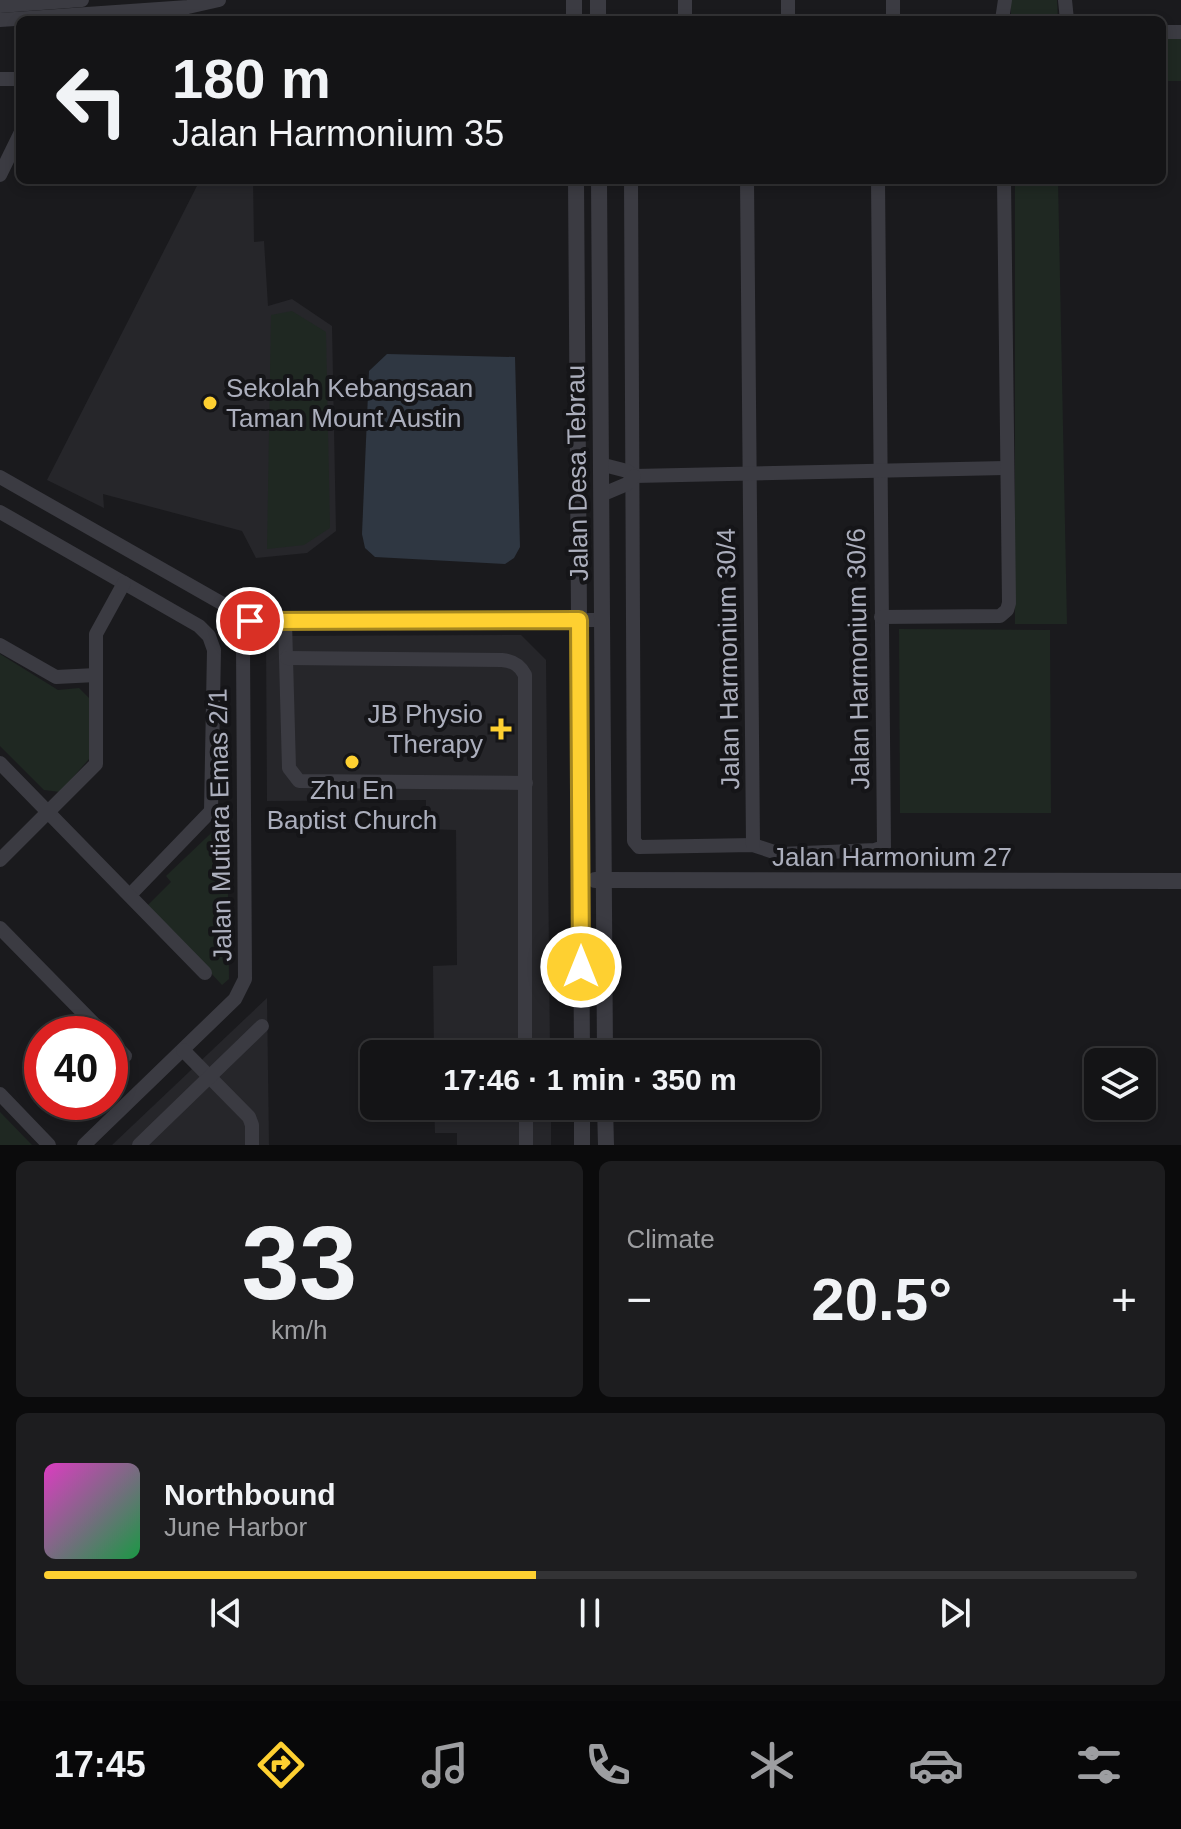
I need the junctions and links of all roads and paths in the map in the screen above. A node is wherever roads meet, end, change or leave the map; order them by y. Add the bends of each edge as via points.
1 (82, 0) edge
2 (218, 0) edge
3 (10, 3) edge
4 (58, 16) edge
5 (16, 142) edge
6 (0, 175) edge
7 (576, 184) edge
8 (599, 184) edge
9 (631, 184) edge
10 (747, 184) edge
11 (878, 184) edge
12 (1004, 184) edge
13 (600, 464) junction
14 (1005, 468) junction
15 (880, 471) junction
16 (750, 474) junction
17 (634, 476) junction
18 (0, 477) edge
19 (601, 495) junction
20 (0, 512) edge
21 (124, 583) junction
22 (881, 617) junction
23 (579, 620) junction
24 (602, 620) junction
25 (236, 621) junction
26 (285, 622) junction
27 (0, 645) edge
28 (287, 658) junction
29 (96, 675) junction
30 (0, 763) edge
31 (526, 783) junction
32 (49, 813) junction
33 (753, 845) junction
34 (0, 860) edge
35 (581, 880) junction
36 (604, 880) junction
37 (1181, 881) edge
38 (130, 895) junction
39 (0, 928) edge
40 (205, 973) dead end
41 (86, 1016) edge
42 (262, 1026) dead end
43 (525, 1040) edge
44 (582, 1040) edge
45 (605, 1040) edge
46 (183, 1050) junction
47 (210, 1077) junction
48 (0, 1094) edge
49 (526, 1120) edge
50 (582, 1120) edge
51 (605, 1120) edge
52 (49, 1145) edge
53 (84, 1145) edge
54 (139, 1145) edge
55 (252, 1145) edge
56 (526, 1145) edge
57 (582, 1145) edge
58 (606, 1145) edge

1 - 3 street
2 - 4 street
5 - 6 street
7 - 23 street, Jalan Desa Tebrau
8 - 13 street, Jalan Desa Tebrau
9 - 17 street
10 - 16 street, Jalan Harmonium 30/4
11 - 15 street, Jalan Harmonium 30/6
12 - 14 street
13 - 17 street
13 - 19 street, Jalan Desa Tebrau
14 - 15 street
14 - 22 street via 1007,610 1000,616
15 - 16 street
15 - 22 street, Jalan Harmonium 30/6
16 - 17 street
16 - 33 street, Jalan Harmonium 30/4
17 - 19 street
17 - 33 street via 634,841 639,847 654,848
18 - 25 street via 215,599
19 - 24 street, Jalan Desa Tebrau
20 - 21 street
21 - 29 street via 96,634
21 - 38 street via 199,626 214,650 211,811
22 - 33 street, Jalan Harmonium 30/6 via 884,847 780,854
23 - 24 street
23 - 26 street
23 - 35 street, Jalan Desa Tebrau
24 - 36 street, Jalan Desa Tebrau
25 - 26 street
25 - 46 street, Jalan Mutiara Emas 2/1 via 243,646 246,971 235,999
26 - 28 street
27 - 29 street via 56,677
28 - 31 street via 517,664 525,675
28 - 31 street via 289,768 299,781
29 - 32 street via 96,764
30 - 32 street
31 - 43 street
32 - 34 street
32 - 38 street
35 - 36 street, Jalan Harmonium 27
35 - 44 street, Jalan Desa Tebrau
36 - 37 street, Jalan Harmonium 27
36 - 45 street, Jalan Desa Tebrau
38 - 40 street
39 - 41 street
42 - 47 street
46 - 47 street
46 - 53 street, Jalan Mutiara Emas 2/1
47 - 54 street
47 - 55 street via 249,1117
48 - 52 street
49 - 56 street
50 - 57 street
51 - 58 street

